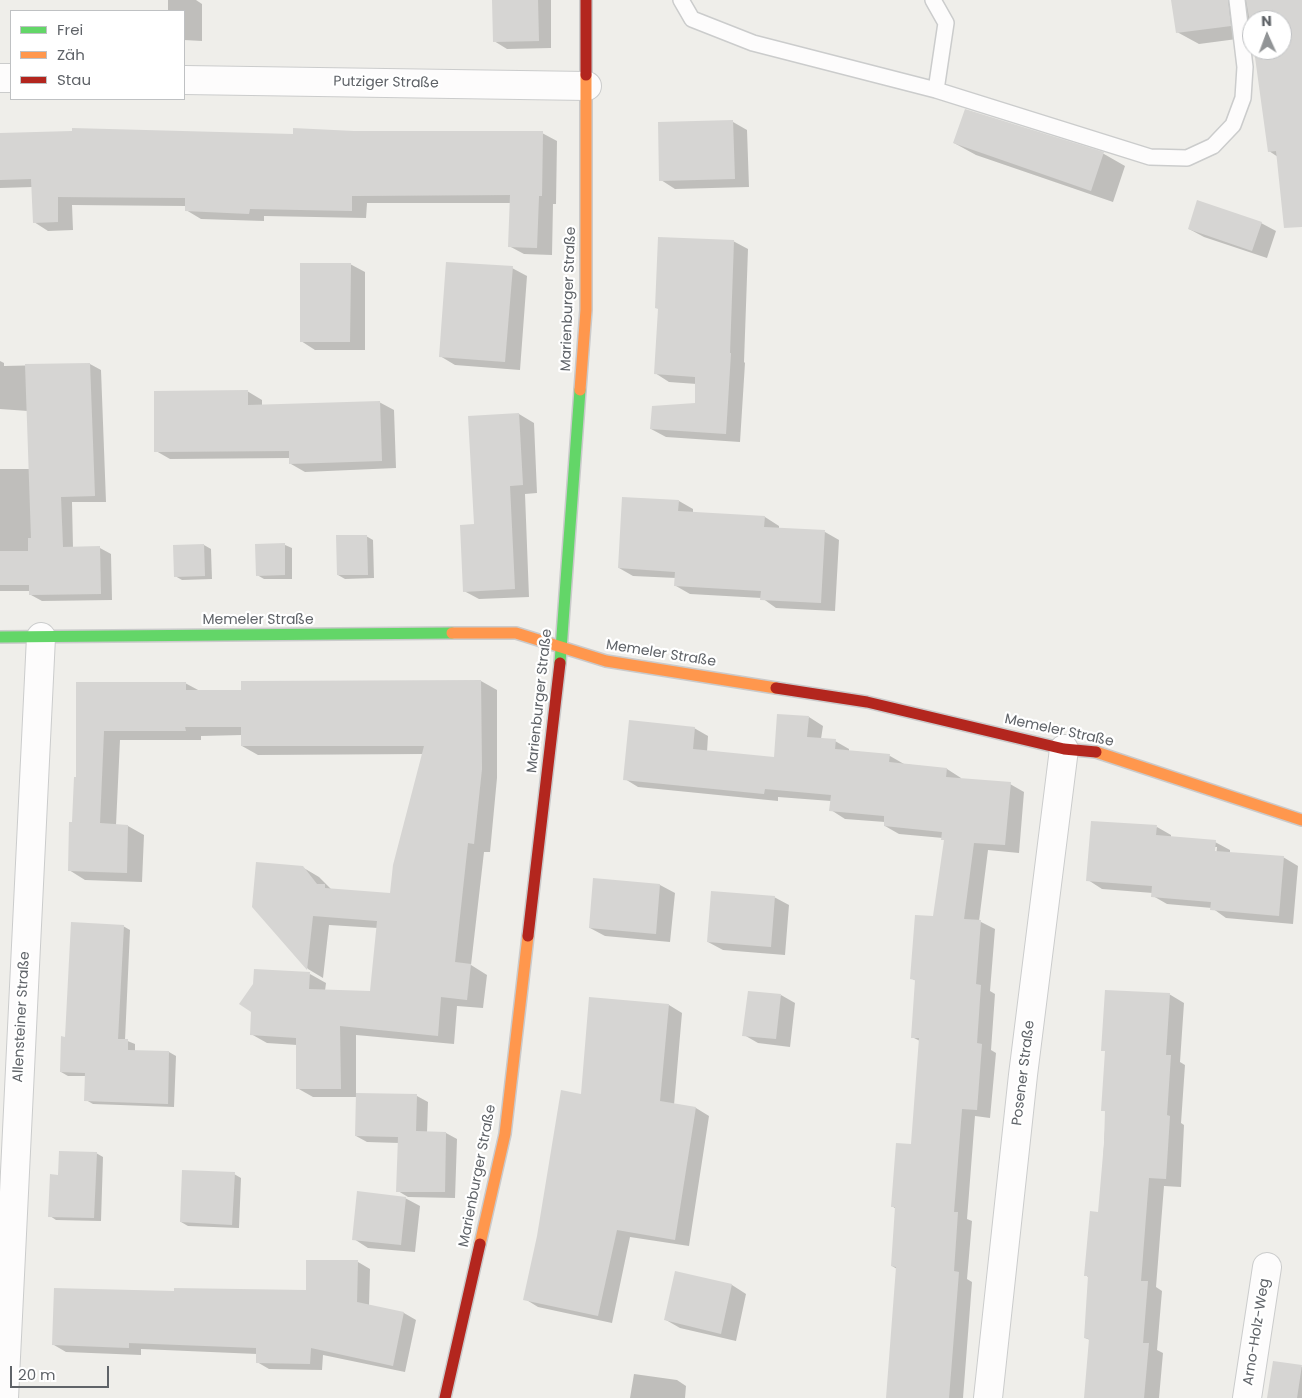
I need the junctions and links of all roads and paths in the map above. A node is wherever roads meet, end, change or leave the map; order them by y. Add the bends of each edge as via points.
1 (586, 0) edge
2 (681, 0) edge
3 (934, 0) edge
4 (1238, 0) edge
5 (185, 80) edge
6 (587, 86) junction
7 (936, 90) junction
8 (0, 637) edge
9 (41, 637) junction
10 (562, 648) junction
11 (1064, 749) junction
12 (1302, 820) edge
13 (1267, 1267) dead end
14 (0, 1398) edge
15 (4, 1398) edge
16 (445, 1398) edge
17 (988, 1398) edge
18 (1247, 1398) edge

1 - 6 street, Marienburger Straße
2 - 7 lane via 692,19 753,43
3 - 7 lane via 946,23
4 - 7 lane via 1245,67 1243,98 1233,125 1213,146 1187,158 1150,157
5 - 6 street, Putziger Straße
6 - 10 street, Marienburger Straße via 586,310
8 - 9 street, Memeler Straße
9 - 10 street, Memeler Straße via 516,633
9 - 15 street, Allensteiner Straße
10 - 11 street, Memeler Straße via 606,661 867,702
10 - 16 street, Marienburger Straße via 505,1134
11 - 12 street, Memeler Straße via 1092,751
11 - 17 street, Posener Straße via 1023,1076
13 - 18 street, Arno-Holz-Weg
14 - 15 street

